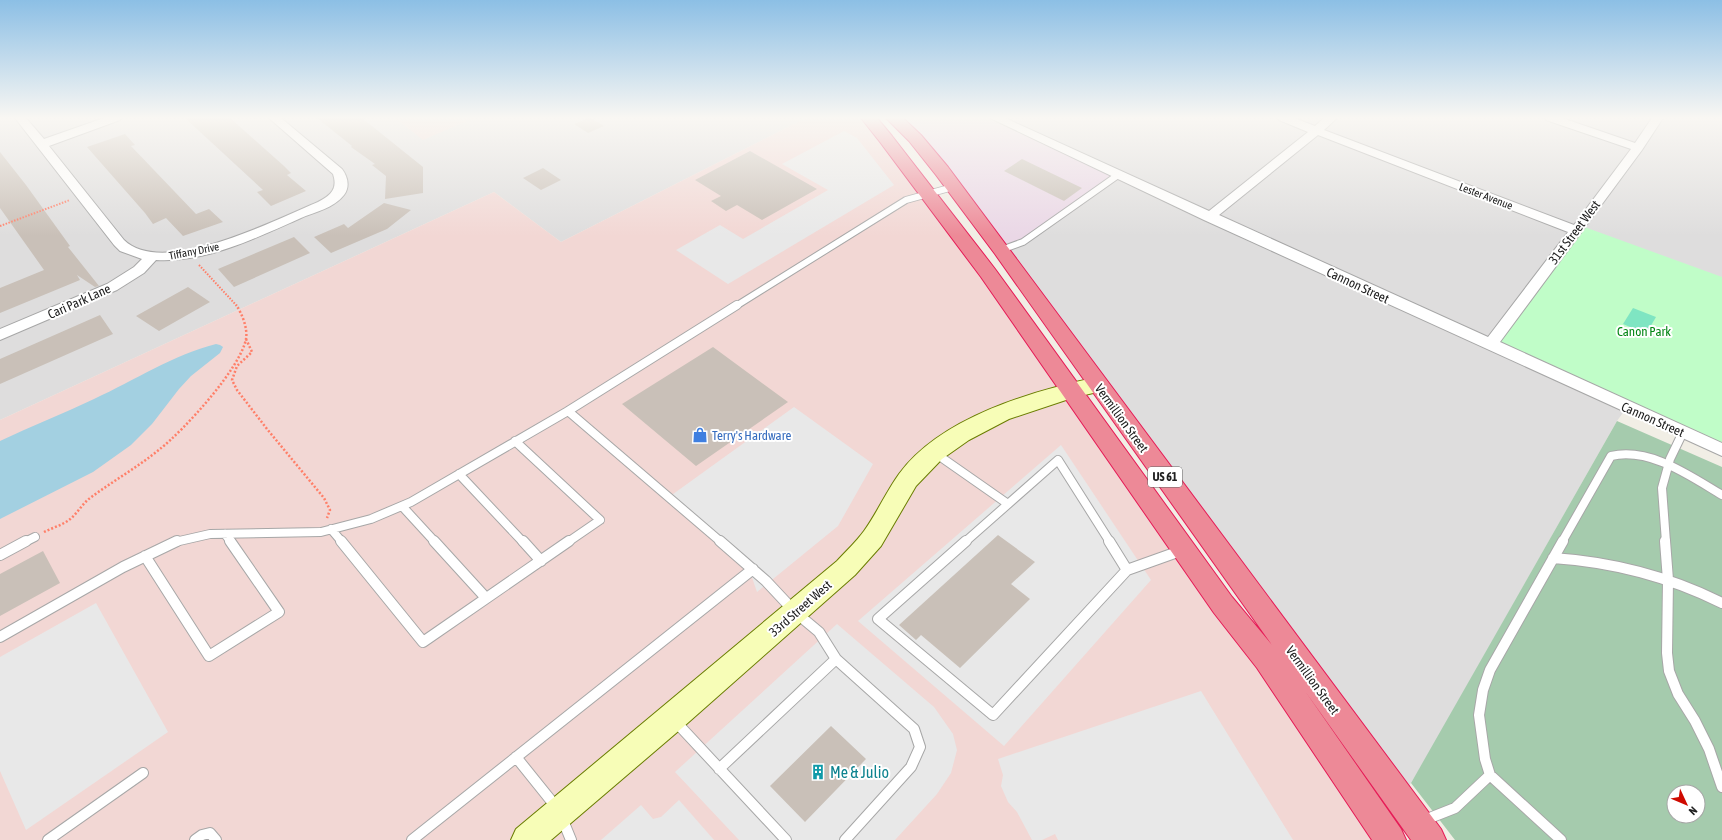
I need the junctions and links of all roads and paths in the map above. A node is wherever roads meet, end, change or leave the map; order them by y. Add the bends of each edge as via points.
1 (52, 157) edge
2 (320, 157) edge
3 (900, 157) edge
4 (929, 157) edge
5 (1079, 157) edge
6 (1283, 157) edge
7 (1385, 157) edge
8 (1631, 157) edge
9 (1118, 175) junction
10 (952, 187) junction
11 (927, 194) junction
12 (81, 196) junction
13 (1209, 217) junction
14 (0, 226) edge
15 (1576, 230) junction
16 (1001, 250) junction
17 (196, 253) junction
18 (153, 256) junction
19 (0, 335) edge
20 (246, 339) junction
21 (1490, 345) junction
22 (1098, 385) junction
23 (1070, 391) junction
24 (568, 411) junction
25 (1683, 432) junction
26 (515, 441) junction
27 (1722, 450) edge
28 (934, 453) junction
29 (1668, 465) junction
30 (459, 474) junction
31 (1722, 495) edge
32 (1008, 504) junction
33 (402, 506) junction
34 (331, 529) junction
35 (321, 532) junction
36 (224, 534) junction
37 (35, 537) joint
38 (1183, 549) junction
39 (0, 555) edge
40 (145, 556) junction
41 (1553, 558) junction
42 (541, 561) junction
43 (753, 569) junction
44 (1127, 570) junction
45 (1668, 580) junction
46 (486, 598) junction
47 (1722, 603) edge
48 (796, 612) junction
49 (0, 637) edge
50 (836, 659) junction
51 (672, 718) junction
52 (516, 757) junction
53 (719, 769) junction
54 (143, 773) dead end
55 (1490, 775) junction
56 (1722, 787) edge
57 (560, 812) junction
58 (1405, 833) edge
59 (48, 840) edge
60 (195, 840) edge
61 (216, 840) edge
62 (412, 840) edge
63 (527, 840) edge
64 (571, 840) edge
65 (786, 840) edge
66 (845, 840) edge
67 (1561, 840) edge

1 - 12 street, Tiffany Drive
2 - 17 street, Tiffany Drive via 338,172 342,180 342,189 335,198 322,206 230,243
3 - 11 highway, Vermillion Street / US 61
4 - 10 highway, Vermillion Street / US 61
5 - 9 street, Cannon Street
6 - 13 street
7 - 15 street, Lester Avenue
8 - 15 street, 31st Street West
9 - 13 street, Cannon Street
9 - 16 lane via 1023,242
10 - 11 lane
10 - 16 highway, Vermillion Street / US 61
11 - 23 highway, Vermillion Street / US 61 via 988,273
11 - 24 lane via 906,200
12 - 14 path
12 - 18 street, Tiffany Drive via 124,248
13 - 21 street, Cannon Street
15 - 21 street, 31st Street West
16 - 22 highway, Vermillion Street / US 61
17 - 18 street, Tiffany Drive via 168,258
17 - 20 path via 196,261 240,310
18 - 19 street, Cari Park Lane via 139,270 112,287
20 - 35 path via 252,352 237,366 232,380 267,429 324,498 330,510
20 - 37 path via 236,362 203,407 161,448 89,499 69,520
21 - 25 street, Cannon Street
22 - 23 street, 33rd Street West
22 - 58 highway, Vermillion Street / US 61
23 - 28 street, 33rd Street West via 1001,413 961,434
23 - 38 highway, Vermillion Street / US 61
24 - 26 lane
24 - 43 lane
25 - 27 street, Cannon Street
25 - 29 lane
26 - 30 lane
26 - 42 lane via 600,520
28 - 32 lane
28 - 48 street, 33rd Street West via 908,480 872,539 846,568
29 - 31 lane
29 - 41 lane via 1629,453 1611,456
29 - 45 lane via 1662,488
30 - 33 lane
30 - 42 lane
32 - 44 lane via 1058,460
32 - 44 lane via 878,619 993,714
33 - 34 lane via 371,519
33 - 46 lane
34 - 35 lane
34 - 46 lane via 423,642
35 - 36 lane
36 - 40 lane via 210,534 178,541
36 - 40 lane via 279,612 209,656
37 - 39 lane
38 - 44 lane
38 - 58 highway, Vermillion Street / US 61 via 1223,605
40 - 49 lane
41 - 45 lane via 1613,564
41 - 55 lane via 1490,670 1484,690 1479,715 1485,759
42 - 46 lane
43 - 48 lane
43 - 52 lane
45 - 47 lane
45 - 56 lane via 1669,671 1678,694 1709,749
48 - 50 lane via 819,632
48 - 51 street, 33rd Street West
50 - 53 lane
50 - 66 lane via 914,729 920,748 911,767
51 - 53 lane
51 - 57 street, 33rd Street West
52 - 57 lane
52 - 62 lane
53 - 65 lane
54 - 59 lane
55 - 58 lane via 1455,808
55 - 67 lane
57 - 63 street, 33rd Street West
57 - 64 lane
60 - 61 lane via 210,833

